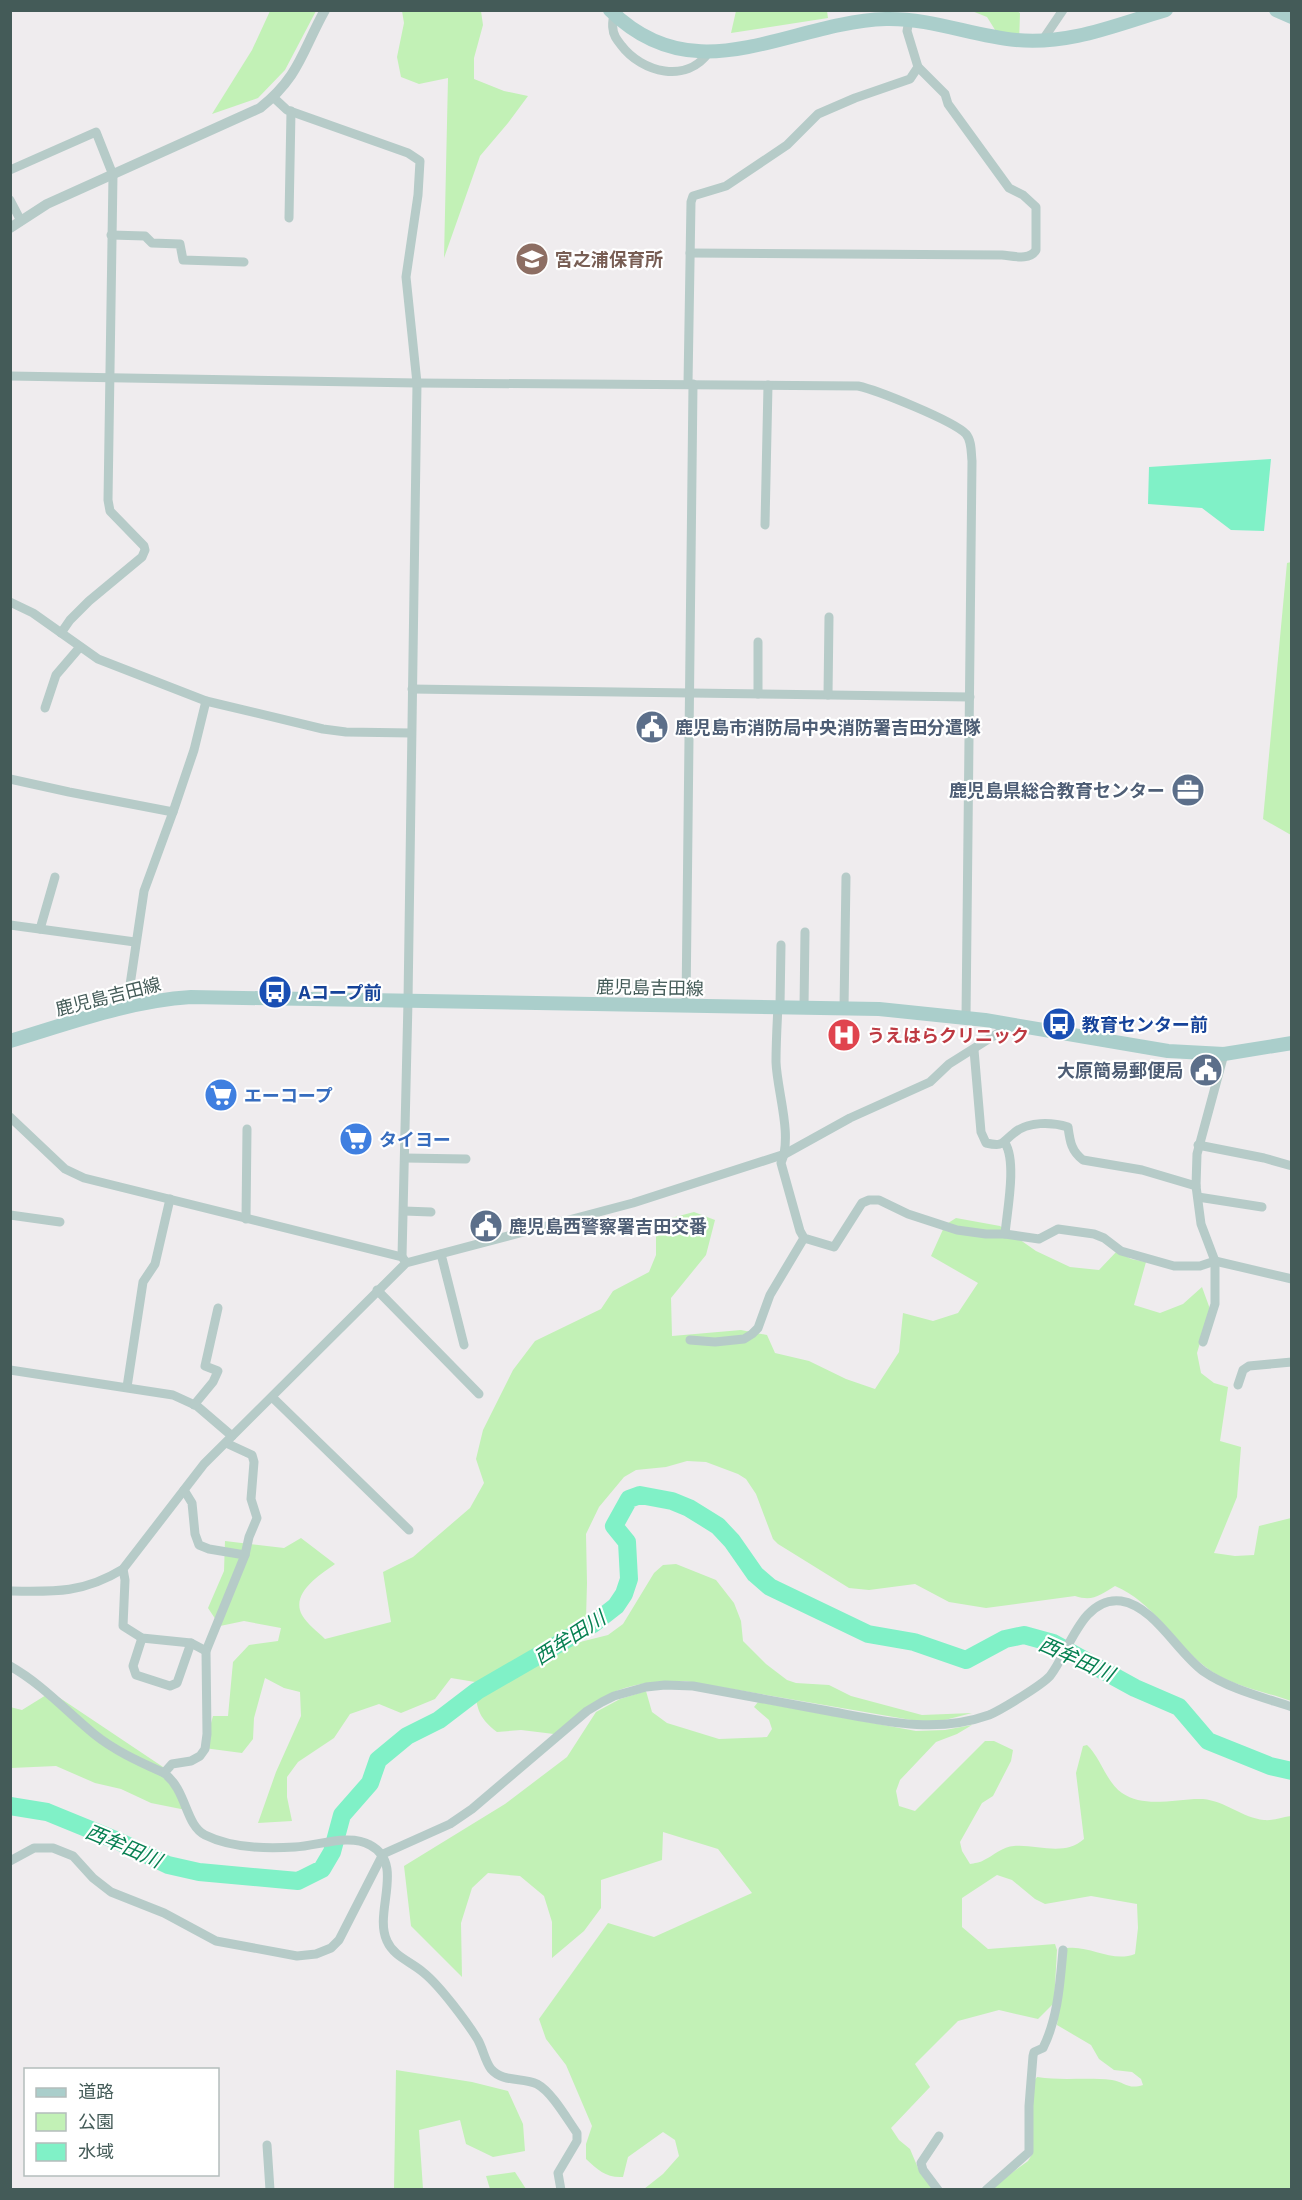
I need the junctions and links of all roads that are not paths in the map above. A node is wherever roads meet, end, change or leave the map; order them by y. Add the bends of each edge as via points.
1 (325, 10) edge
2 (1063, 10) edge
3 (1166, 10) edge
4 (1276, 10) edge
5 (612, 13) edge
6 (1292, 17) edge
7 (909, 20) junction
8 (1042, 41) junction
9 (709, 52) junction
10 (918, 67) junction
11 (273, 97) junction
12 (291, 111) junction
13 (10, 170) edge
14 (113, 175) junction
15 (10, 200) edge
16 (289, 218) dead end
17 (21, 221) junction
18 (10, 228) edge
19 (111, 235) junction
20 (690, 253) junction
21 (244, 261) dead end
22 (10, 376) edge
23 (110, 377) junction
24 (417, 382) junction
25 (691, 384) junction
26 (768, 385) junction
27 (765, 525) dead end
28 (10, 602) edge
29 (829, 617) dead end
30 (61, 633) junction
31 (758, 642) dead end
32 (80, 647) junction
33 (412, 689) junction
34 (690, 693) junction
35 (758, 694) junction
36 (828, 695) junction
37 (970, 697) junction
38 (206, 701) junction
39 (45, 708) dead end
40 (411, 733) junction
41 (10, 778) edge
42 (173, 812) junction
43 (55, 877) dead end
44 (846, 877) dead end
45 (10, 925) edge
46 (40, 929) junction
47 (805, 933) dead end
48 (135, 942) junction
49 (781, 945) dead end
50 (408, 1001) junction
51 (132, 1005) junction
52 (686, 1005) junction
53 (779, 1006) junction
54 (804, 1007) junction
55 (844, 1008) junction
56 (966, 1018) junction
57 (1011, 1025) junction
58 (10, 1041) edge
59 (1292, 1043) edge
60 (974, 1050) junction
61 (1224, 1054) junction
62 (10, 1117) edge
63 (247, 1129) dead end
64 (1005, 1143) junction
65 (1198, 1145) junction
66 (785, 1154) junction
67 (405, 1158) junction
68 (466, 1159) dead end
69 (1292, 1166) edge
70 (1196, 1186) junction
71 (1198, 1197) junction
72 (170, 1199) junction
73 (1262, 1207) dead end
74 (404, 1211) junction
75 (431, 1212) dead end
76 (10, 1215) edge
77 (246, 1219) junction
78 (60, 1222) dead end
79 (1005, 1234) junction
80 (804, 1238) junction
81 (441, 1254) junction
82 (404, 1260) junction
83 (1215, 1261) junction
84 (1292, 1279) edge
85 (377, 1290) junction
86 (218, 1308) dead end
87 (690, 1340) dead end
88 (1203, 1342) dead end
89 (464, 1345) dead end
90 (1292, 1362) edge
91 (10, 1370) edge
92 (1238, 1385) dead end
93 (127, 1388) junction
94 (479, 1394) dead end
95 (273, 1398) junction
96 (194, 1405) junction
97 (229, 1439) junction
98 (184, 1490) junction
99 (409, 1530) dead end
100 (245, 1555) junction
101 (123, 1569) junction
102 (10, 1591) edge
103 (142, 1638) junction
104 (191, 1643) junction
105 (206, 1651) junction
106 (10, 1666) edge
107 (1292, 1707) edge
108 (164, 1773) junction
109 (383, 1854) junction
110 (10, 1861) edge
111 (1063, 1950) dead end
112 (939, 2136) dead end
113 (267, 2145) dead end
114 (270, 2190) edge
115 (561, 2190) edge
116 (939, 2190) edge
117 (986, 2190) edge

1 - 11 street via 300,62
2 - 8 street
3 - 8 main road via 1069,39
4 - 6 main road
5 - 9 main road via 646,37 687,50
5 - 9 street via 612,30 617,40 646,67 668,71 694,68
7 - 8 main road via 1014,40
7 - 9 main road via 849,24 734,51
7 - 10 street via 907,30
10 - 20 street via 910,79 818,114 787,145 743,175 726,186 693,196
10 - 20 street via 945,94 948,104 1009,188 1036,207 1034,255
11 - 12 street
11 - 14 street via 244,117
12 - 16 street
12 - 24 street via 408,153 420,161 406,277
13 - 14 street via 96,132
14 - 17 street via 46,204
14 - 19 street
15 - 17 street
17 - 18 street
19 - 21 street via 145,236 152,243 180,244 183,260
19 - 23 street
20 - 25 street
22 - 23 street
23 - 24 street
23 - 30 street via 110,511 145,550
24 - 25 street
24 - 33 street
25 - 26 street
25 - 34 street
26 - 27 street
26 - 37 street via 873,389 966,434 972,461
28 - 30 street
29 - 36 street
30 - 32 street
31 - 35 street
32 - 38 street via 98,659
32 - 39 street via 56,675
33 - 34 street
33 - 40 street
34 - 35 street
34 - 52 street
35 - 36 street
36 - 37 street
37 - 56 street
38 - 40 street via 323,729
38 - 42 street
40 - 50 street
41 - 42 street
42 - 48 street via 144,891
43 - 46 street
44 - 55 street
45 - 46 street
46 - 48 street
47 - 54 street
48 - 51 street
49 - 53 street
50 - 51 main road, 鹿児島吉田線 via 191,997
50 - 52 main road, 鹿児島吉田線
50 - 67 street
51 - 58 main road, 鹿児島吉田線
52 - 53 main road, 鹿児島吉田線
53 - 54 main road, 鹿児島吉田線
53 - 66 street via 776,1062
54 - 55 main road, 鹿児島吉田線
55 - 56 main road, 鹿児島吉田線
56 - 57 main road, 鹿児島吉田線
57 - 60 street
57 - 61 main road, 鹿児島吉田線 via 1168,1051
59 - 61 main road, 鹿児島吉田線
60 - 64 street via 981,1132 986,1143
60 - 66 street via 930,1082 850,1118
61 - 65 street
62 - 72 street via 65,1169 84,1178
63 - 77 street
64 - 70 street via 1014,1132 1055,1123 1068,1127 1071,1146 1083,1160 1142,1170
64 - 79 street via 1011,1171
65 - 69 street
65 - 70 street
66 - 80 street via 781,1162
66 - 81 street via 633,1203
67 - 68 street
67 - 74 street
70 - 71 street
71 - 73 street
71 - 83 street via 1201,1224
72 - 77 street
72 - 93 street via 154,1264 143,1281
74 - 75 street
74 - 82 street
76 - 78 street
77 - 82 street
79 - 80 street via 957,1230 879,1200 869,1200 862,1203 834,1247
79 - 83 street via 1039,1239 1059,1229 1094,1234 1121,1251 1174,1266 1200,1266
80 - 87 street via 752,1334 744,1339 715,1342
81 - 82 street
81 - 89 street
82 - 85 street
83 - 84 street
83 - 88 street via 1215,1304
85 - 94 street
85 - 95 street
86 - 96 street via 205,1366 218,1371
90 - 92 street via 1249,1365
91 - 93 street
93 - 96 street via 173,1395
95 - 97 street
95 - 99 street
96 - 97 street
97 - 98 street
97 - 100 street via 252,1455 254,1462 251,1499 257,1518
98 - 100 street via 192,1503 199,1545
98 - 101 street
100 - 105 street
101 - 102 street via 87,1587
101 - 103 street via 123,1626
103 - 104 street
103 - 104 street via 133,1666 136,1675 170,1686 177,1683
104 - 105 street
105 - 108 street via 205,1749 191,1761 172,1764
106 - 108 street via 47,1692 96,1736
107 - 109 street via 1204,1672 1145,1611 1123,1601 1108,1602 1095,1608 1049,1677 990,1715 957,1723 917,1726 693,1686 665,1685 614,1696 586,1711 472,1809 450,1824
108 - 109 street via 182,1794 194,1825 203,1835 250,1846 294,1847 359,1840
109 - 110 street via 339,1940 316,1954 297,1956 216,1941 164,1912 111,1892 73,1856 53,1848 34,1848
109 - 115 street via 387,1871 382,1922 387,1942 400,1957 425,1973 459,2013 479,2041 491,2069 501,2076 545,2089 577,2133 577,2141 558,2173
111 - 117 street via 1050,2033 1043,2048 1033,2056 1029,2152
112 - 116 street via 921,2163
113 - 114 street

